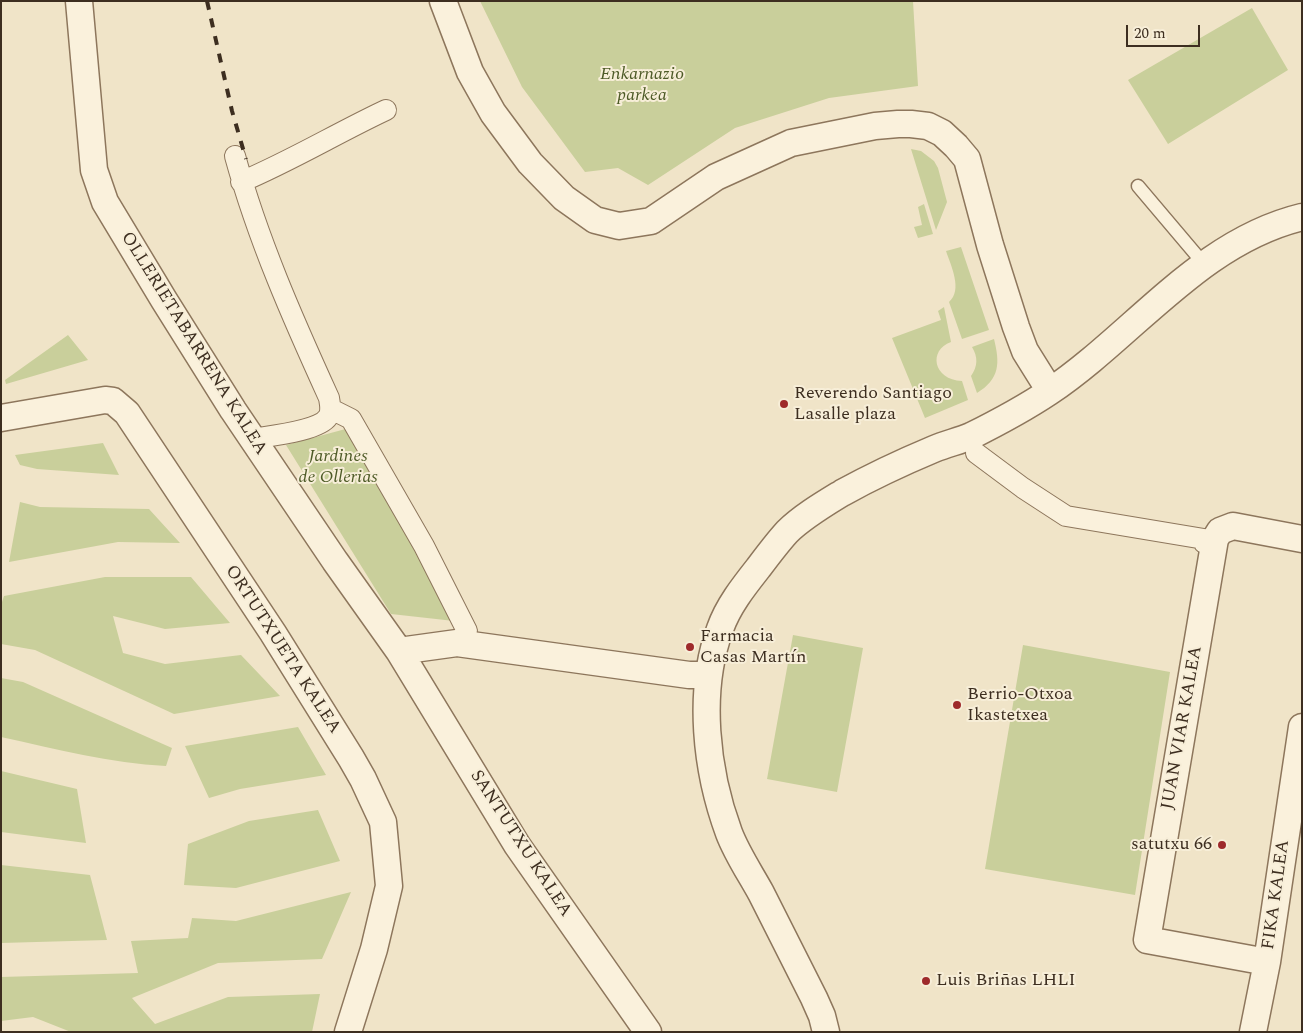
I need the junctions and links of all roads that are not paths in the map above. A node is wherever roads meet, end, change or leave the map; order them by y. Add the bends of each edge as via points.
1 (79, 1) edge
2 (443, 1) edge
3 (386, 110) dead end
4 (234, 156) dead end
5 (241, 182) junction
6 (1138, 186) dead end
7 (1302, 217) edge
8 (1204, 264) junction
9 (1050, 391) junction
10 (331, 409) junction
11 (1, 418) edge
12 (252, 439) junction
13 (976, 453) dead end
14 (1302, 539) edge
15 (1214, 545) junction
16 (467, 632) dead end
17 (399, 651) junction
18 (708, 675) junction
19 (1302, 727) edge
20 (1267, 962) junction
21 (348, 1032) edge
22 (648, 1032) edge
23 (826, 1032) edge
24 (1253, 1032) edge

1 - 12 street, OLLERIETABARRENA KALEA via 94,170 105,202
2 - 9 street via 470,72 494,113 530,163 564,198 595,220 619,226 651,221 716,177 791,143 898,124 928,126 942,133 967,159 1016,327 1025,351
3 - 5 street
4 - 5 street
5 - 10 street via 293,320
6 - 8 lane
7 - 8 street via 1250,238
8 - 9 street
9 - 18 street via 969,437 931,450 842,493 793,527 774,547 732,605 721,627
10 - 12 street via 322,424
10 - 16 street via 351,420 424,546
11 - 21 street, ORTUTXUETA KALEA via 105,400 112,401 127,413 273,633 363,779 383,822 389,886 374,949
12 - 17 street, OLLERIETABARRENA KALEA
13 - 15 street via 1066,516 1204,539 1204,544
14 - 15 street via 1233,526 1220,531
15 - 20 street, JUAN VIAR KALEA via 1147,940
17 - 18 street via 457,643
17 - 22 street, SANTUTXU KALEA via 517,845
18 - 23 street via 708,743 730,835 814,998
19 - 20 street, FIKA KALEA
20 - 24 street, FIKA KALEA

